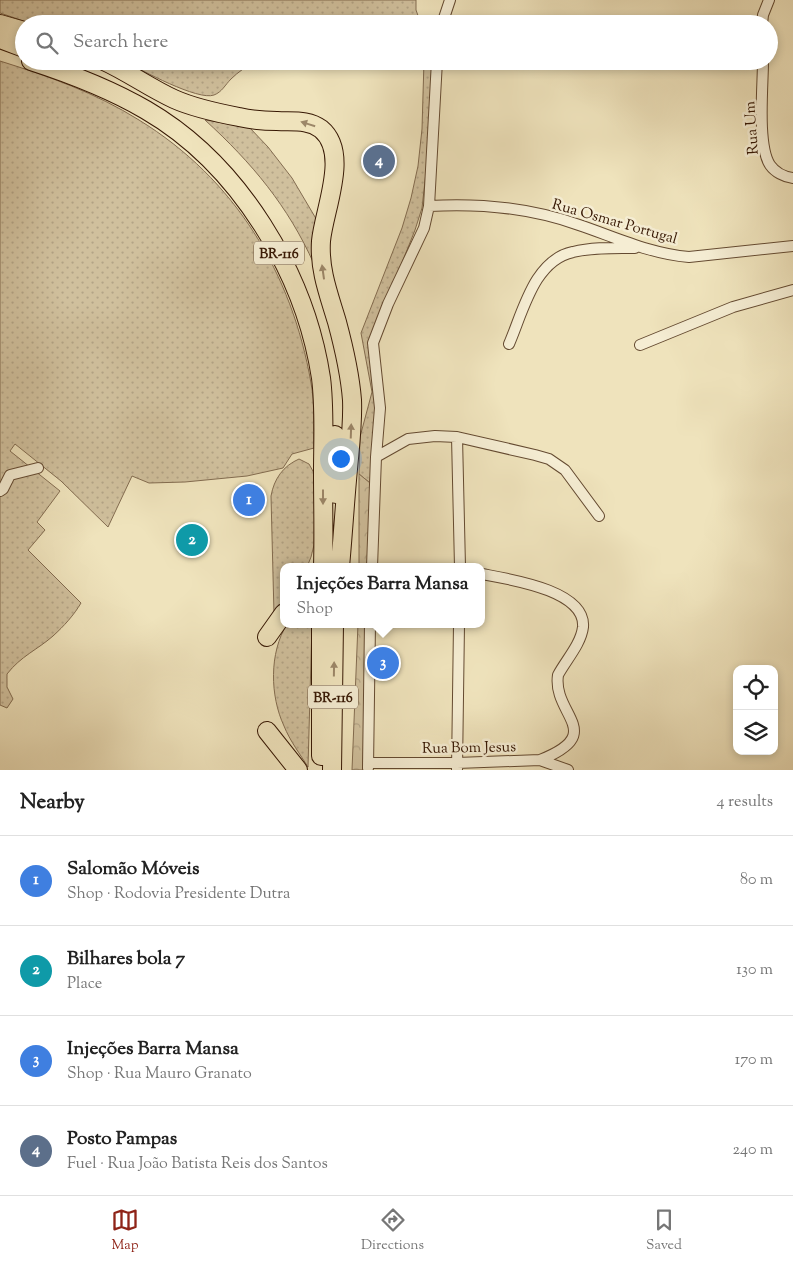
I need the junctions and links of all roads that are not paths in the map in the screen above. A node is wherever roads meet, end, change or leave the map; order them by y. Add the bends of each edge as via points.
1 (450, 0) edge
2 (769, 0) edge
3 (445, 15) edge
4 (762, 15) edge
5 (0, 24) edge
6 (15, 28) edge
7 (0, 39) edge
8 (15, 45) edge
9 (0, 51) edge
10 (15, 56) edge
11 (55, 70) edge
12 (89, 70) edge
13 (121, 70) edge
14 (437, 70) edge
15 (763, 70) edge
16 (793, 178) edge
17 (429, 206) junction
18 (793, 246) edge
19 (641, 247) junction
20 (793, 290) edge
21 (509, 344) dead end
22 (640, 345) dead end
23 (457, 437) junction
24 (376, 457) junction
25 (38, 468) dead end
26 (0, 491) edge
27 (600, 516) dead end
28 (325, 563) edge
29 (325, 563) edge
30 (340, 563) edge
31 (372, 563) edge
32 (460, 563) edge
33 (485, 575) edge
34 (280, 619) edge
35 (321, 628) edge
36 (370, 628) edge
37 (459, 628) edge
38 (335, 629) edge
39 (267, 637) dead end
40 (267, 731) dead end
41 (540, 760) junction
42 (457, 766) edge
43 (368, 767) edge
44 (298, 770) edge
45 (321, 770) edge
46 (332, 770) edge
47 (568, 770) edge

1 - 3 street
2 - 4 street
5 - 6 highway
7 - 8 highway
9 - 10 highway
11 -> 28 highway, BR-116 via 112,92 148,111 196,148 240,194 286,267 307,317 317,357 324,424
12 - 29 highway, BR-116 via 124,84 202,138 259,200 292,254 314,300 333,383 336,502
30 -> 13 highway via 352,401 346,356 322,260 324,219 335,164 331,142 320,128 311,123 246,118 189,105
14 - 17 street
15 - 16 street, Rua Um via 765,153 774,170
17 - 19 street, Rua Osmar Portugal via 480,205 530,212 581,225
17 - 24 street via 424,228 373,343 379,392
18 - 19 street, Rua Osmar Portugal via 688,257
19 - 21 street via 581,250 552,261 537,279
20 - 22 street via 733,307
23 - 24 street via 408,439
23 - 27 street via 548,459 566,470
23 - 32 street
24 - 31 street
25 - 26 street via 10,475
33 - 41 street via 553,592 575,607 582,620 580,636 557,680 575,732 569,744
34 - 39 highway
35 - 45 highway, BR-116
36 - 43 street
37 - 42 street
46 -> 38 highway, BR-116
40 - 44 highway
41 - 42 street, Rua Bom Jesus
41 - 47 street, Rua Bom Jesus
42 - 43 street, Rua Bom Jesus

